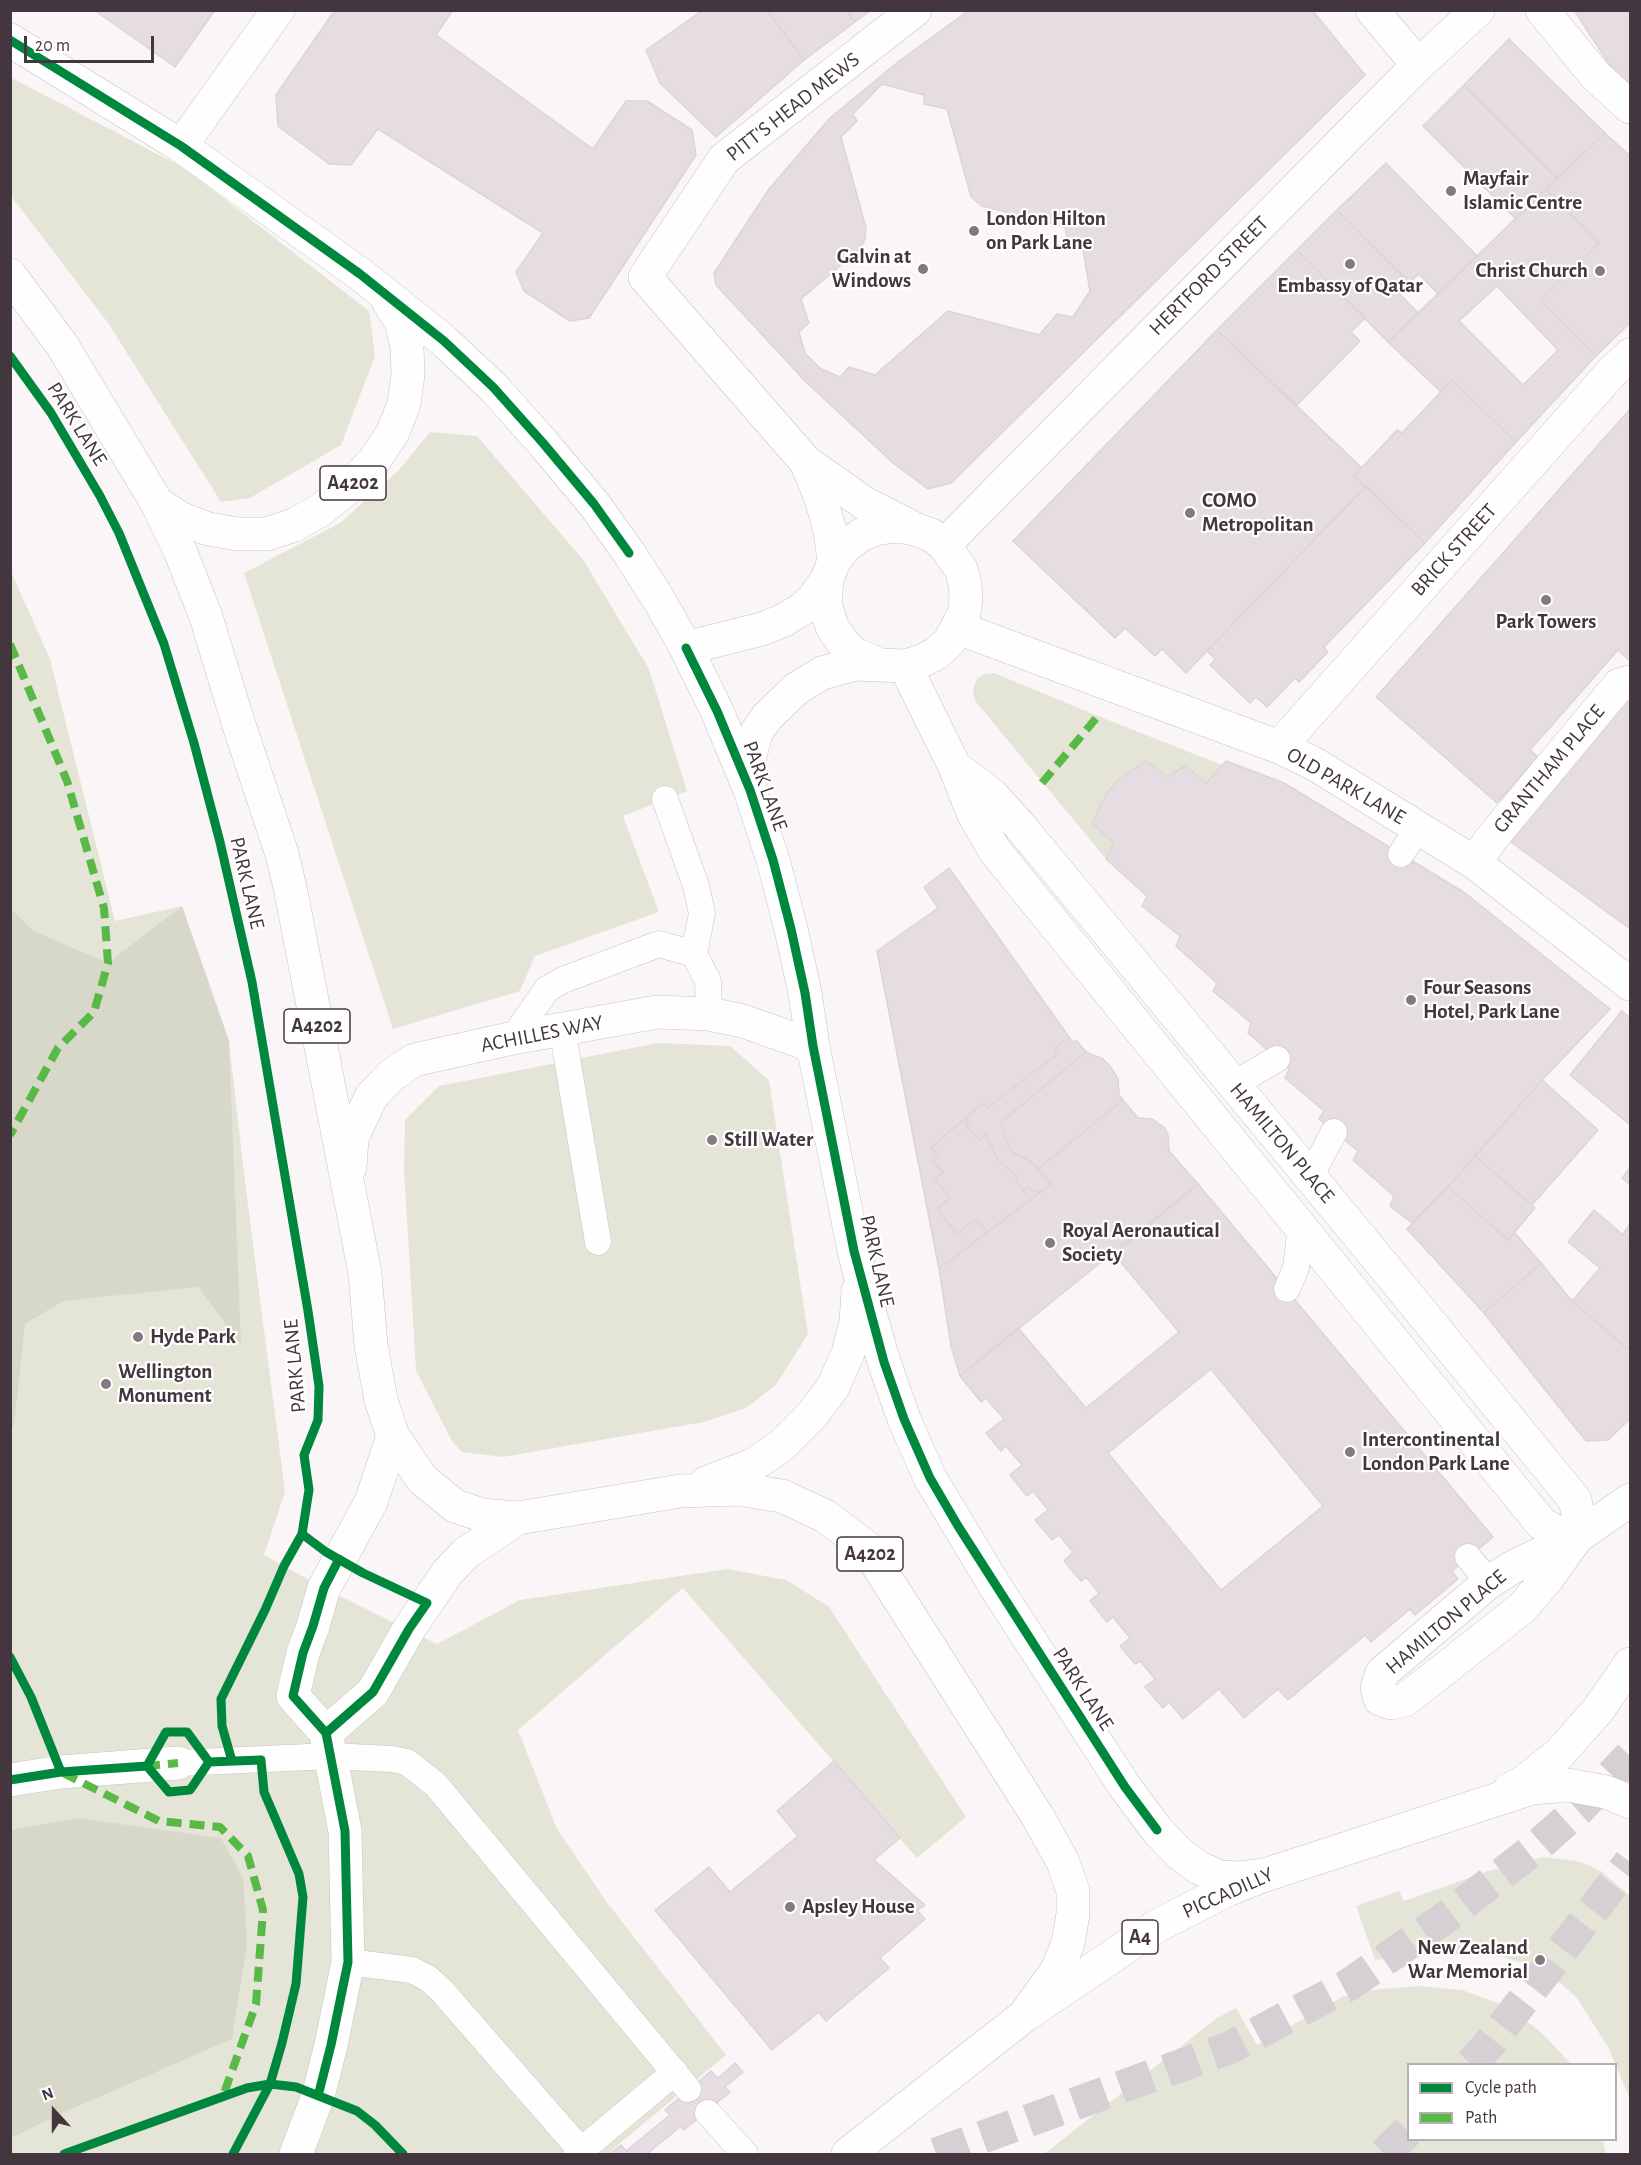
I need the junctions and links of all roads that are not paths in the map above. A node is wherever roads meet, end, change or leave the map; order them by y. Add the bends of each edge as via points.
1 (278, 10) edge
2 (915, 10) edge
3 (1372, 10) edge
4 (1478, 10) edge
5 (1542, 10) edge
6 (10, 40) edge
7 (1418, 65) junction
8 (1630, 107) edge
9 (181, 146) junction
10 (10, 275) edge
11 (379, 288) junction
12 (1630, 355) edge
13 (806, 462) junction
14 (157, 503) junction
15 (915, 529) junction
16 (944, 545) junction
17 (831, 570) junction
18 (958, 628) junction
19 (686, 648) junction
20 (891, 665) junction
21 (1630, 682) edge
22 (1280, 747) junction
23 (955, 767) junction
24 (750, 790) junction
25 (665, 799) dead end
26 (1475, 864) junction
27 (694, 954) junction
28 (1630, 984) edge
29 (709, 1014) junction
30 (562, 1028) junction
31 (513, 1038) junction
32 (813, 1046) junction
33 (1277, 1059) dead end
34 (1234, 1084) junction
35 (1334, 1132) dead end
36 (1310, 1177) junction
37 (348, 1184) junction
38 (1301, 1227) junction
39 (598, 1242) dead end
40 (854, 1251) junction
41 (1287, 1289) dead end
42 (393, 1436) junction
43 (680, 1491) junction
44 (1630, 1500) edge
45 (518, 1518) junction
46 (1577, 1537) junction
47 (1468, 1557) dead end
48 (1489, 1582) junction
49 (1630, 1664) edge
50 (328, 1745) junction
51 (178, 1763) joint
52 (10, 1780) edge
53 (1495, 1799) junction
54 (1630, 1802) edge
55 (1265, 1875) junction
56 (348, 1962) junction
57 (1024, 2016) junction
58 (708, 2113) dead end
59 (581, 2153) edge
60 (296, 2154) edge
61 (745, 2154) edge
62 (848, 2154) edge

1 - 9 main road
2 - 13 main road, PITT'S HEAD MEWS via 724,159 645,277
3 - 7 main road
4 - 7 main road, HERTFORD STREET
5 - 8 main road via 1595,75
6 - 9 main road, PARK LANE / A4202
7 - 16 main road, HERTFORD STREET
9 - 11 main road, PARK LANE / A4202
10 - 14 main road, PARK LANE / A4202 via 62,345
11 - 14 main road, A4202 via 393,305 404,332 408,374 404,404 381,452 348,488 319,511 267,534 208,529
11 - 19 main road, PARK LANE / A4202 via 493,387 543,443 629,553
12 - 22 main road, BRICK STREET
13 - 15 main road via 864,503
13 - 17 main road via 830,531
14 - 37 main road, PARK LANE / A4202 via 206,617 282,854
15 - 16 main road
15 - 17 main road via 878,528 861,535 846,546
16 - 18 main road via 961,569 965,584 964,614
17 - 19 main road via 814,598 784,620
17 - 20 main road via 825,603 832,627 855,654
18 - 20 main road via 937,653 922,661
18 - 22 main road, OLD PARK LANE
19 - 24 main road, PARK LANE / A4202
20 - 23 main road, HAMILTON PLACE
20 - 24 main road via 855,664 828,671 782,701 756,733 749,760
21 - 26 main road, GRANTHAM PLACE via 1619,685 1491,839
22 - 26 main road, OLD PARK LANE via 1313,763 1410,841
23 - 34 main road, HAMILTON PLACE via 992,795 1020,826
23 - 38 main road, HAMILTON PLACE via 973,813 995,851
24 - 32 main road, PARK LANE / A4202 via 791,929
25 - 27 lane via 702,913
26 - 28 main road, OLD PARK LANE
27 - 29 lane via 708,981
27 - 31 lane via 659,944 563,980 547,989
29 - 30 main road, ACHILLES WAY / A4202 via 657,1012
29 - 32 main road, ACHILLES WAY / A4202 via 743,1021
30 - 31 main road, ACHILLES WAY / A4202
30 - 39 lane
31 - 37 main road, ACHILLES WAY / A4202 via 414,1060 392,1075 371,1097 352,1138
32 - 40 main road, PARK LANE / A4202
33 - 34 lane
34 - 36 main road, HAMILTON PLACE
35 - 36 lane
36 - 46 main road, HAMILTON PLACE via 1575,1500 1579,1518
37 - 42 main road, PARK LANE / A4202 via 365,1273 373,1356
38 - 41 lane via 1296,1268
38 - 46 main road, HAMILTON PLACE via 1541,1523 1558,1533
40 - 43 main road, A4202 via 858,1285 856,1323 833,1387 781,1446 753,1465
40 - 55 main road, PARK LANE / A4202 via 884,1362 930,1478 1125,1787 1157,1830 1199,1868 1220,1876
42 - 45 main road, PARK LANE / A4202 via 422,1479 455,1506 482,1515
42 - 50 main road via 371,1502 324,1588 293,1696
43 - 45 main road, PARK LANE / A4202
43 - 57 main road, PARK LANE / A4202 via 737,1489 782,1496 825,1516 866,1547 1038,1817 1063,1862 1073,1891 1068,1943 1057,1970
44 - 46 main road, HAMILTON PLACE
45 - 50 main road via 466,1553 447,1573 373,1692
46 - 48 main road, HAMILTON PLACE
46 - 48 main road, HAMILTON PLACE via 1522,1608 1405,1700 1390,1703 1380,1699 1377,1688 1382,1673
47 - 48 lane
49 - 53 main road, A4 via 1598,1710 1559,1754
50 - 51 lane
50 - 56 main road via 345,1831
50 - 59 lane via 407,1762 436,1785 681,2081
51 - 52 main road
53 - 54 main road, A4 via 1532,1788 1568,1785 1606,1792
53 - 55 main road, PICCADILLY / A4
55 - 57 main road, PICCADILLY / A4 via 1157,1926
56 - 59 lane via 412,1970 429,1979
56 - 60 main road via 318,2096
57 - 62 main road, PICCADILLY / A4
58 - 61 lane

